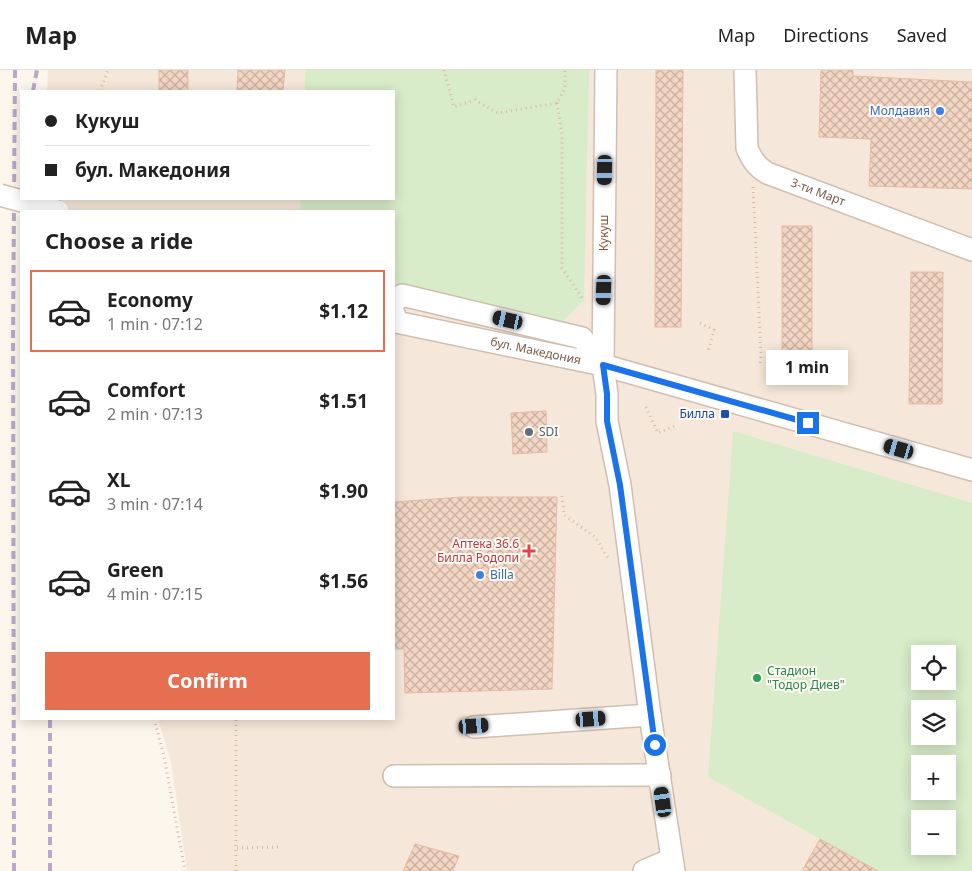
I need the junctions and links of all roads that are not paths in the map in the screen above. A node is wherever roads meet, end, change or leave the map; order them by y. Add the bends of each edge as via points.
1 (606, 70) edge
2 (745, 70) edge
3 (0, 195) edge
4 (54, 210) edge
5 (972, 250) edge
6 (395, 301) edge
7 (395, 318) edge
8 (603, 365) junction
9 (972, 470) edge
10 (650, 715) junction
11 (474, 726) dead end
12 (660, 775) junction
13 (394, 776) dead end
14 (673, 865) edge
15 (644, 871) edge

1 - 8 street, Кукуш
2 - 5 street, 3-ти Март via 747,141 757,167
3 - 4 street, bridge
6 - 8 street via 402,295 582,338
7 - 8 street, бул. Македония via 396,322
8 - 9 street, бул. Македония
8 - 10 street, Кукуш via 607,421 620,485
10 - 11 street
10 - 12 street, Кукуш
12 - 13 street
12 - 14 street, Кукуш
14 - 15 street

